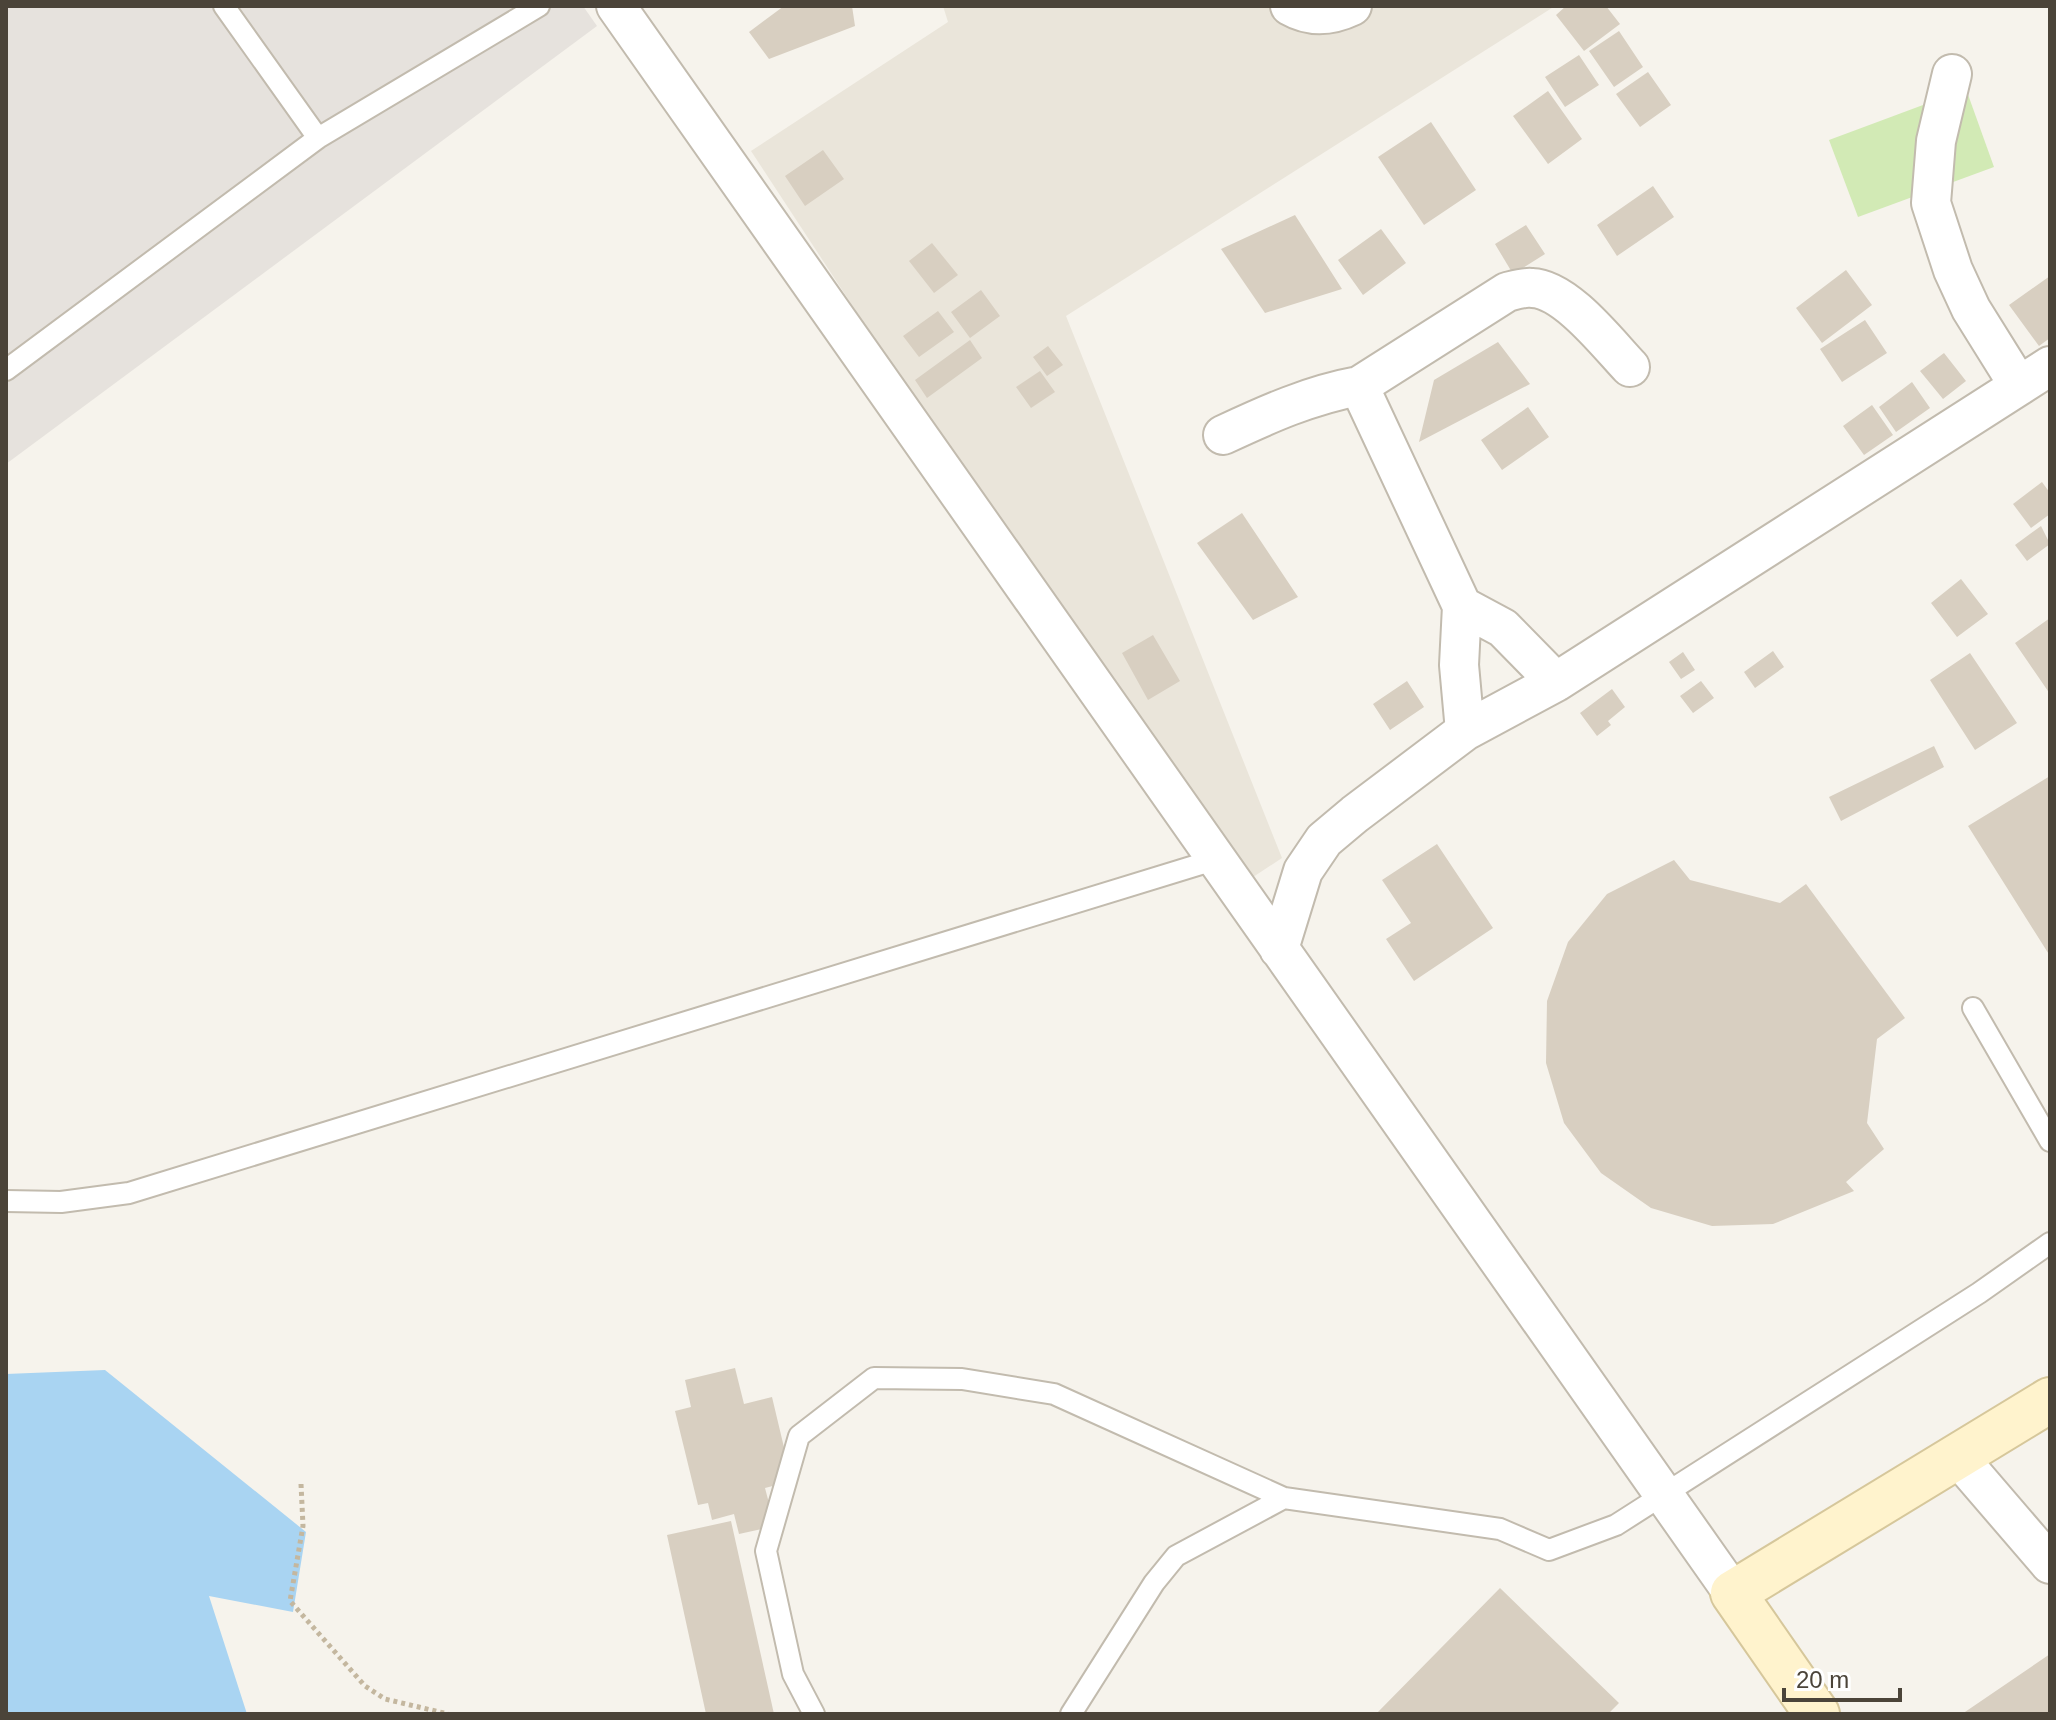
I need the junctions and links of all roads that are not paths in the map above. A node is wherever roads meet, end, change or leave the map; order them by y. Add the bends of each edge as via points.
1 (224, 6) edge
2 (539, 6) edge
3 (616, 6) edge
4 (1290, 6) edge
5 (1352, 6) edge
6 (1952, 74) dead end
7 (318, 138) junction
8 (1630, 367) dead end
9 (6, 370) edge
10 (2034, 376) edge
11 (1359, 386) junction
12 (1223, 435) dead end
13 (1462, 606) junction
14 (1556, 682) junction
15 (1465, 731) junction
16 (1214, 860) junction
17 (1279, 949) junction
18 (1973, 1008) dead end
19 (2050, 1141) edge
20 (6, 1201) edge
21 (2050, 1243) edge
22 (2050, 1400) edge
23 (1958, 1457) junction
24 (1663, 1492) junction
25 (1284, 1498) junction
26 (2050, 1564) edge
27 (1733, 1593) junction
28 (814, 1714) edge
29 (1071, 1714) edge
30 (1817, 1714) edge

1 - 7 lane
2 - 7 lane
3 - 16 street
4 - 5 street via 1305,14 1336,14
6 - 10 street via 1936,141 1931,203 1971,309
7 - 9 lane
8 - 11 street via 1588,322 1553,294 1533,288 1507,292
10 - 14 street
11 - 12 street via 1288,405
11 - 13 street
13 - 14 street via 1503,628
13 - 15 street via 1459,665
14 - 15 street
15 - 17 street via 1324,840 1303,871
16 - 17 street
16 - 20 lane via 129,1193 61,1202
17 - 24 street
18 - 19 lane
21 - 24 lane
22 - 23 street
23 - 26 street
23 - 27 street
24 - 25 lane via 1616,1525 1549,1550 1500,1529
24 - 27 street
25 - 28 lane via 1054,1394 962,1379 874,1378 799,1436 766,1551 793,1674
25 - 29 lane via 1176,1556
27 - 30 street

